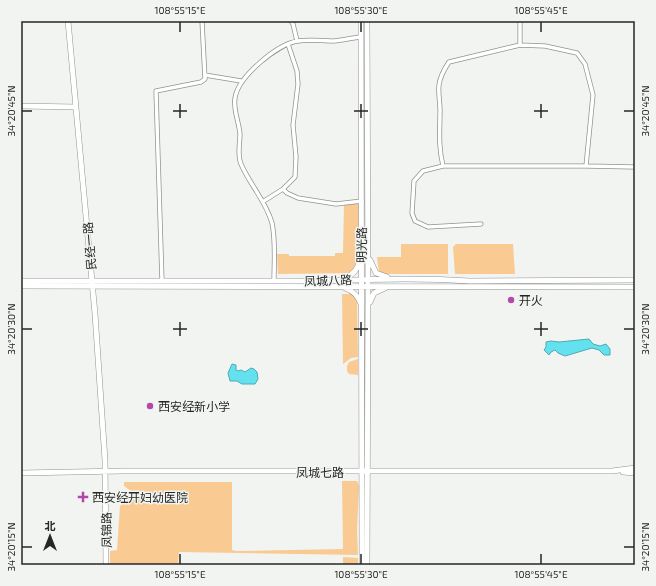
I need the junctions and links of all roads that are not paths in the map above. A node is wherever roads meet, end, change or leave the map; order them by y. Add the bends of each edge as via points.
1 (68, 21) edge
2 (202, 21) edge
3 (291, 21) edge
4 (361, 21) edge
5 (367, 21) edge
6 (520, 21) edge
7 (361, 37) junction
8 (297, 41) junction
9 (288, 44) junction
10 (520, 45) junction
11 (205, 75) junction
12 (241, 81) junction
13 (21, 106) edge
14 (76, 107) junction
15 (443, 166) junction
16 (586, 166) junction
17 (635, 167) edge
18 (283, 189) junction
19 (264, 201) junction
20 (362, 201) junction
21 (481, 224) dead end
22 (361, 254) junction
23 (368, 254) junction
24 (362, 279) junction
25 (368, 279) junction
26 (395, 279) junction
27 (336, 280) junction
28 (635, 280) edge
29 (21, 281) edge
30 (162, 281) junction
31 (274, 281) junction
32 (93, 283) junction
33 (21, 286) edge
34 (336, 286) junction
35 (362, 286) junction
36 (368, 286) junction
37 (396, 286) junction
38 (635, 287) edge
39 (362, 309) junction
40 (368, 309) junction
41 (635, 468) edge
42 (105, 471) junction
43 (364, 471) junction
44 (612, 471) junction
45 (21, 472) edge
46 (635, 473) edge
47 (106, 565) edge
48 (362, 565) edge
49 (367, 565) edge

1 - 14 main road, 民经一路
2 - 11 street
3 - 8 street via 294,24
4 - 7 main road, 明光路
5 - 23 main road, 明光路
6 - 10 street
7 - 8 street via 335,41
7 - 20 main road, 明光路
8 - 9 street
9 - 12 street via 260,61
9 - 18 street via 298,84 293,125 296,157 295,176
10 - 15 street via 449,62 445,67 439,85 438,133
10 - 16 street via 545,46 577,53 585,64 593,95
11 - 12 street
11 - 30 street via 201,82 156,91
12 - 19 street via 235,98 241,163
13 - 14 main road
14 - 32 main road, 民经一路
15 - 16 street
15 - 21 street via 423,171 414,181 412,213 415,221 428,227
16 - 17 street
18 - 19 street
18 - 20 street via 298,198 336,204
19 - 31 street via 272,223
20 - 22 main road, 明光路
22 - 24 main road, 明光路
22 - 27 main road via 354,273
23 - 25 main road, 明光路
23 - 26 main road via 376,273
24 - 25 main road, 凤城八路
24 - 27 main road, 凤城八路
24 - 35 main road, 明光路
25 - 26 main road, 凤城八路
25 - 36 main road, 明光路
26 - 28 main road, 凤城八路
27 - 31 main road, 凤城八路
29 - 32 main road, 凤城八路
30 - 31 main road, 凤城八路
30 - 32 main road, 凤城八路
32 - 33 main road, 凤城八路
32 - 34 main road, 凤城八路
32 - 42 main road, 民经一路
34 - 35 main road, 凤城八路
34 - 39 main road via 354,293
35 - 36 main road, 凤城八路
35 - 39 main road, 明光路
36 - 37 main road, 凤城八路
36 - 40 main road, 明光路
37 - 38 main road, 凤城八路
37 - 40 main road via 377,291 370,300
39 - 43 main road, 明光路
40 - 43 main road, 明光路
41 - 44 main road, 凤城七路
42 - 43 main road, 凤城七路
42 - 45 main road, 凤城七路
42 - 47 main road, 凤锦路
43 - 44 main road, 凤城七路
43 - 48 main road, 明光路
43 - 49 main road, 明光路
44 - 46 main road, 凤城七路

